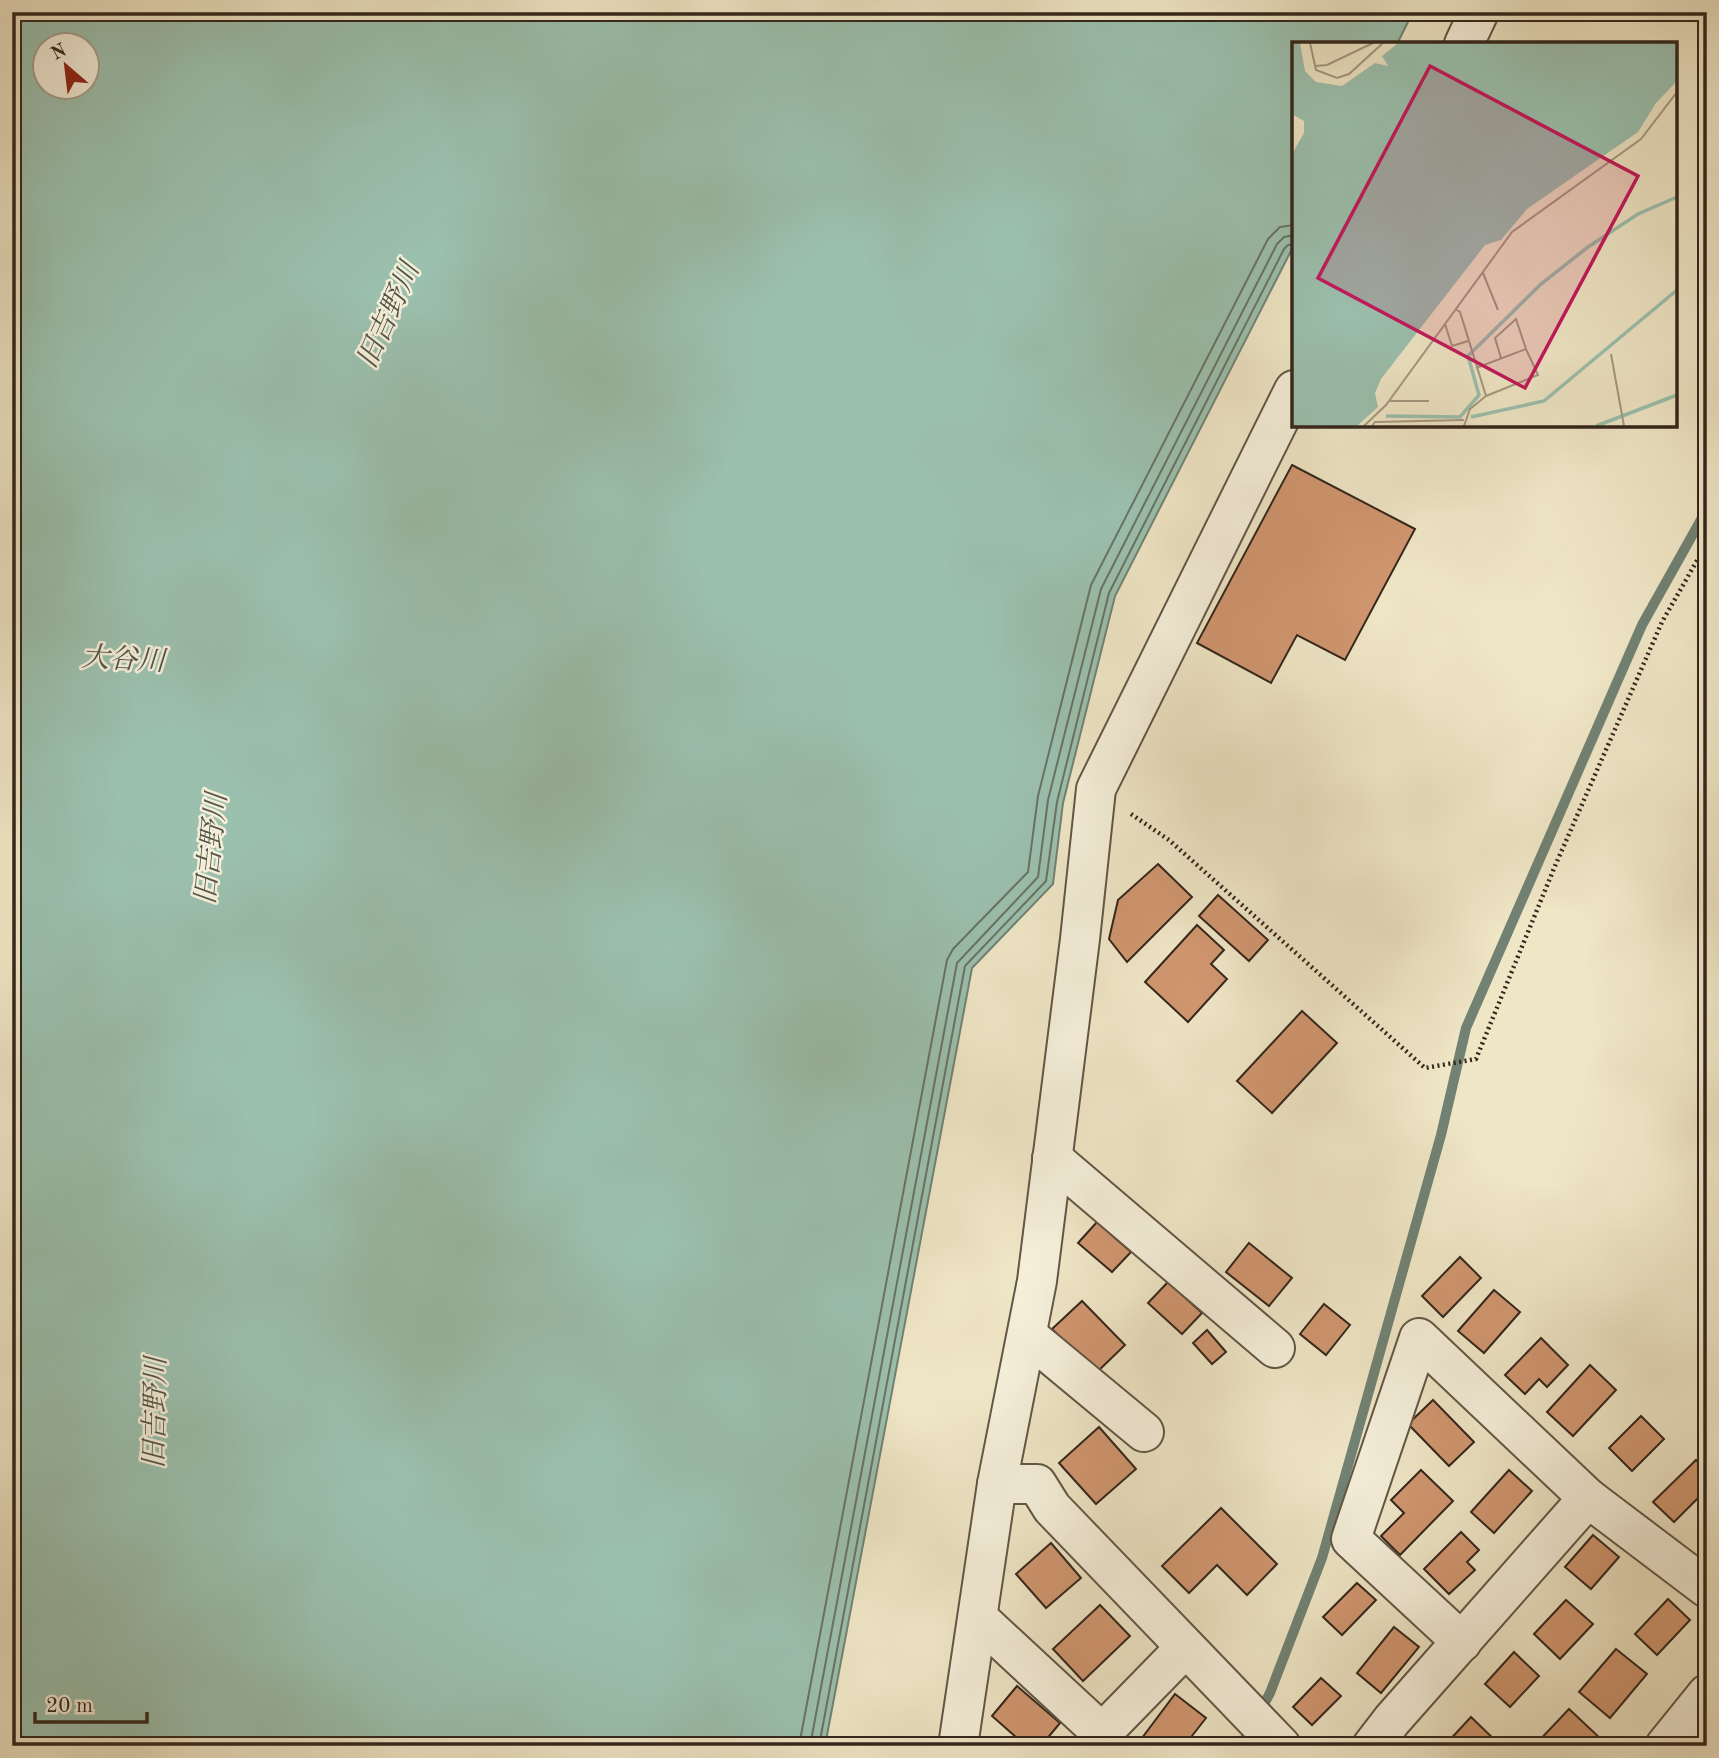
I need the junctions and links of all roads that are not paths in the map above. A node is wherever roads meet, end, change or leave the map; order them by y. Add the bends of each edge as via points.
1 (1479, 12) edge
2 (1465, 42) edge
3 (1292, 394) edge
4 (1052, 1158) junction
5 (1027, 1335) junction
6 (1275, 1348) dead end
7 (1144, 1432) dead end
8 (997, 1484) junction
9 (1588, 1498) junction
10 (1707, 1588) edge
11 (978, 1618) junction
12 (1462, 1642) junction
13 (1185, 1648) junction
14 (1707, 1694) edge
15 (958, 1746) edge
16 (1281, 1746) edge
17 (1372, 1746) edge
18 (1665, 1746) edge

1 - 2 street
3 - 4 street via 1096,789
4 - 5 street
4 - 6 street
5 - 7 street
5 - 8 street
8 - 11 street
8 - 13 street via 1037,1484 1052,1508
9 - 10 street
9 - 12 street
9 - 12 street via 1419,1338 1351,1539
11 - 13 street via 1102,1733
11 - 15 street
12 - 17 street
13 - 16 street
14 - 18 street

